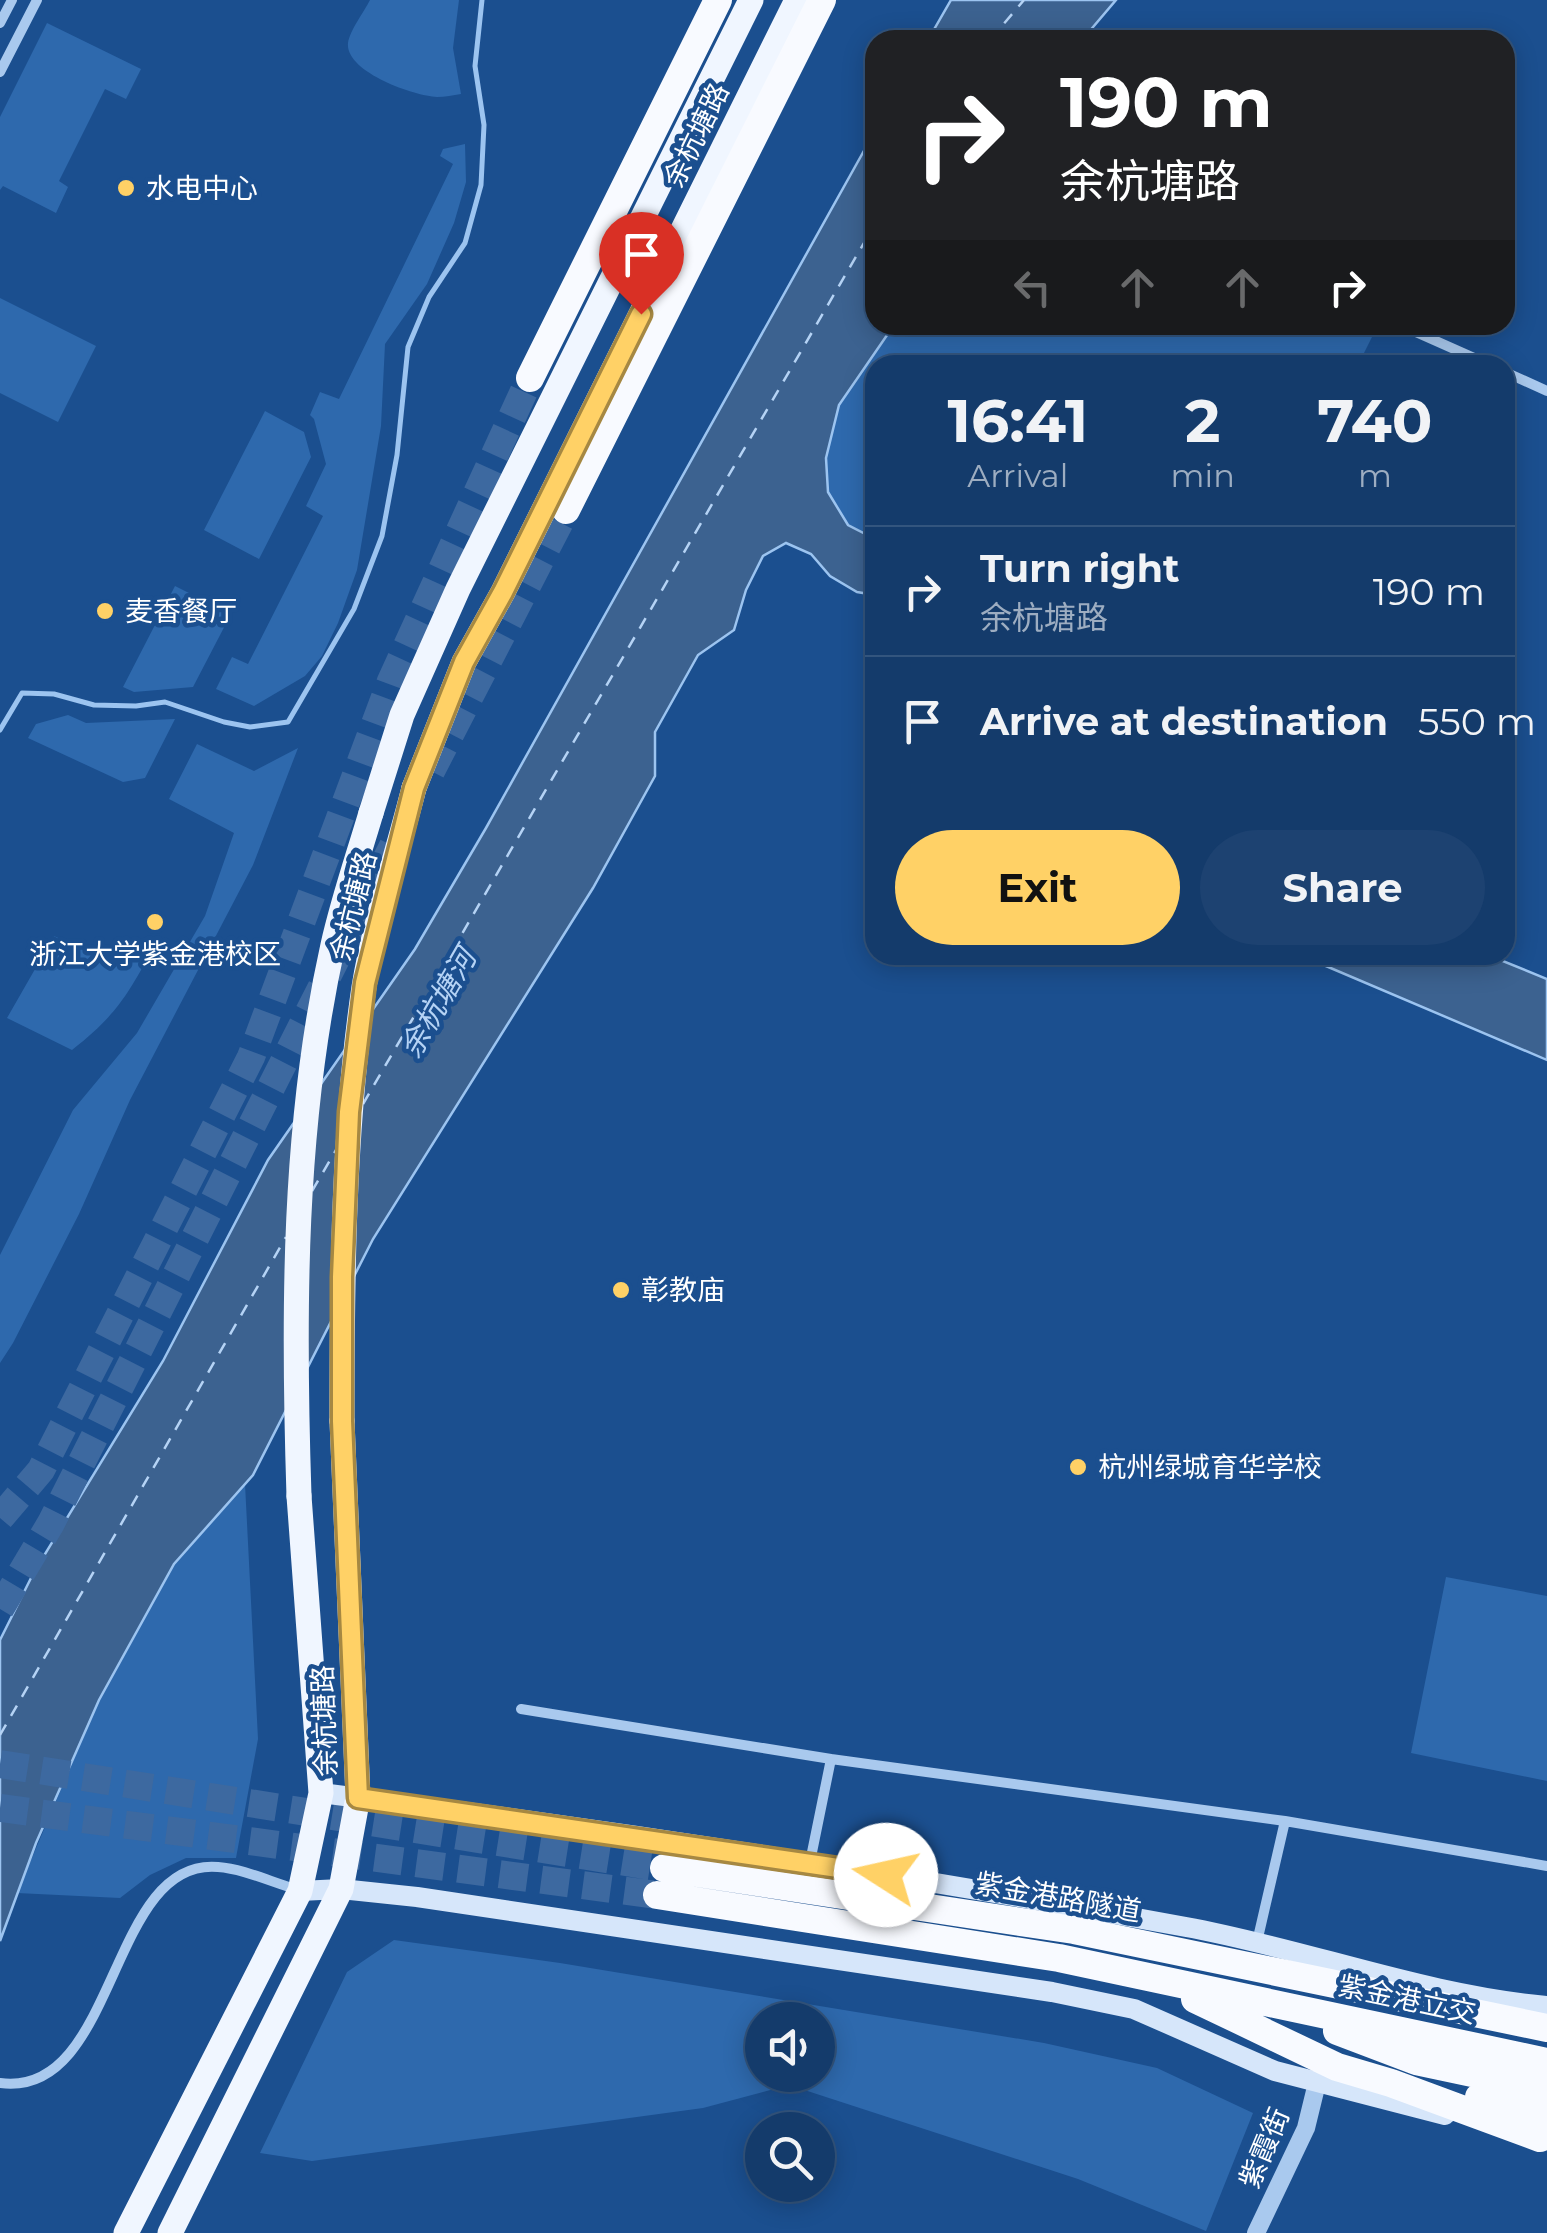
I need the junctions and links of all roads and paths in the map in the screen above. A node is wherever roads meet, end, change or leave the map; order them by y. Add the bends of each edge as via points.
1 (12, 0) edge
2 (37, 0) edge
3 (718, 0) edge
4 (751, 0) edge
5 (796, 0) edge
6 (822, 0) edge
7 (0, 23) edge
8 (0, 72) edge
9 (1422, 335) edge
10 (1468, 355) edge
11 (1515, 377) edge
12 (530, 378) tunnel mouth
13 (1547, 391) edge
14 (566, 510) tunnel mouth
15 (521, 1709) dead end
16 (831, 1759) junction
17 (320, 1793) junction
18 (358, 1798) junction
19 (1285, 1821) junction
20 (810, 1862) junction
21 (1547, 1866) edge
22 (341, 1889) junction
23 (300, 1891) junction
24 (1259, 1956) junction
25 (1144, 1976) junction
26 (1254, 1999) junction
27 (1547, 2006) edge
28 (1546, 2028) edge
29 (1547, 2062) edge
30 (0, 2082) edge
31 (1317, 2083) junction
32 (1547, 2089) edge
33 (1545, 2131) edge
34 (126, 2233) edge
35 (170, 2233) edge
36 (1256, 2233) edge

1 - 7 street
2 - 8 street
3 - 12 highway
4 - 17 main road, 余杭塘路, bridge via 402,715 333,945 302,1174 294,1350
5 - 18 main road, 余杭塘路, bridge via 464,662 414,788 365,983 349,1112 342,1277
6 - 14 highway
9 - 10 street
11 - 13 street
15 - 16 street
16 - 19 street
16 - 20 street
17 - 18 main road
17 - 23 main road, 余杭塘路
18 - 20 main road
18 - 22 main road, 余杭塘路
19 - 21 street
19 - 24 street
20 - 24 main road via 1189,1927
22 - 23 main road
22 - 31 main road via 1052,1992 1134,2009
22 - 35 main road, 余杭塘路
23 - 30 street via 216,1866 163,1886 70,2054 33,2080
23 - 34 main road, 余杭塘路
24 - 25 highway, 紫金港路隧道 via 661,1882
24 - 27 main road
24 - 28 highway, 紫金港立交
25 - 26 highway, 紫金港路隧道
25 - 33 highway via 1294,2044
26 - 29 highway, 紫金港立交
26 - 32 highway via 1416,2061
31 - 33 main road
31 - 36 street, 紫霞街 via 1306,2128

